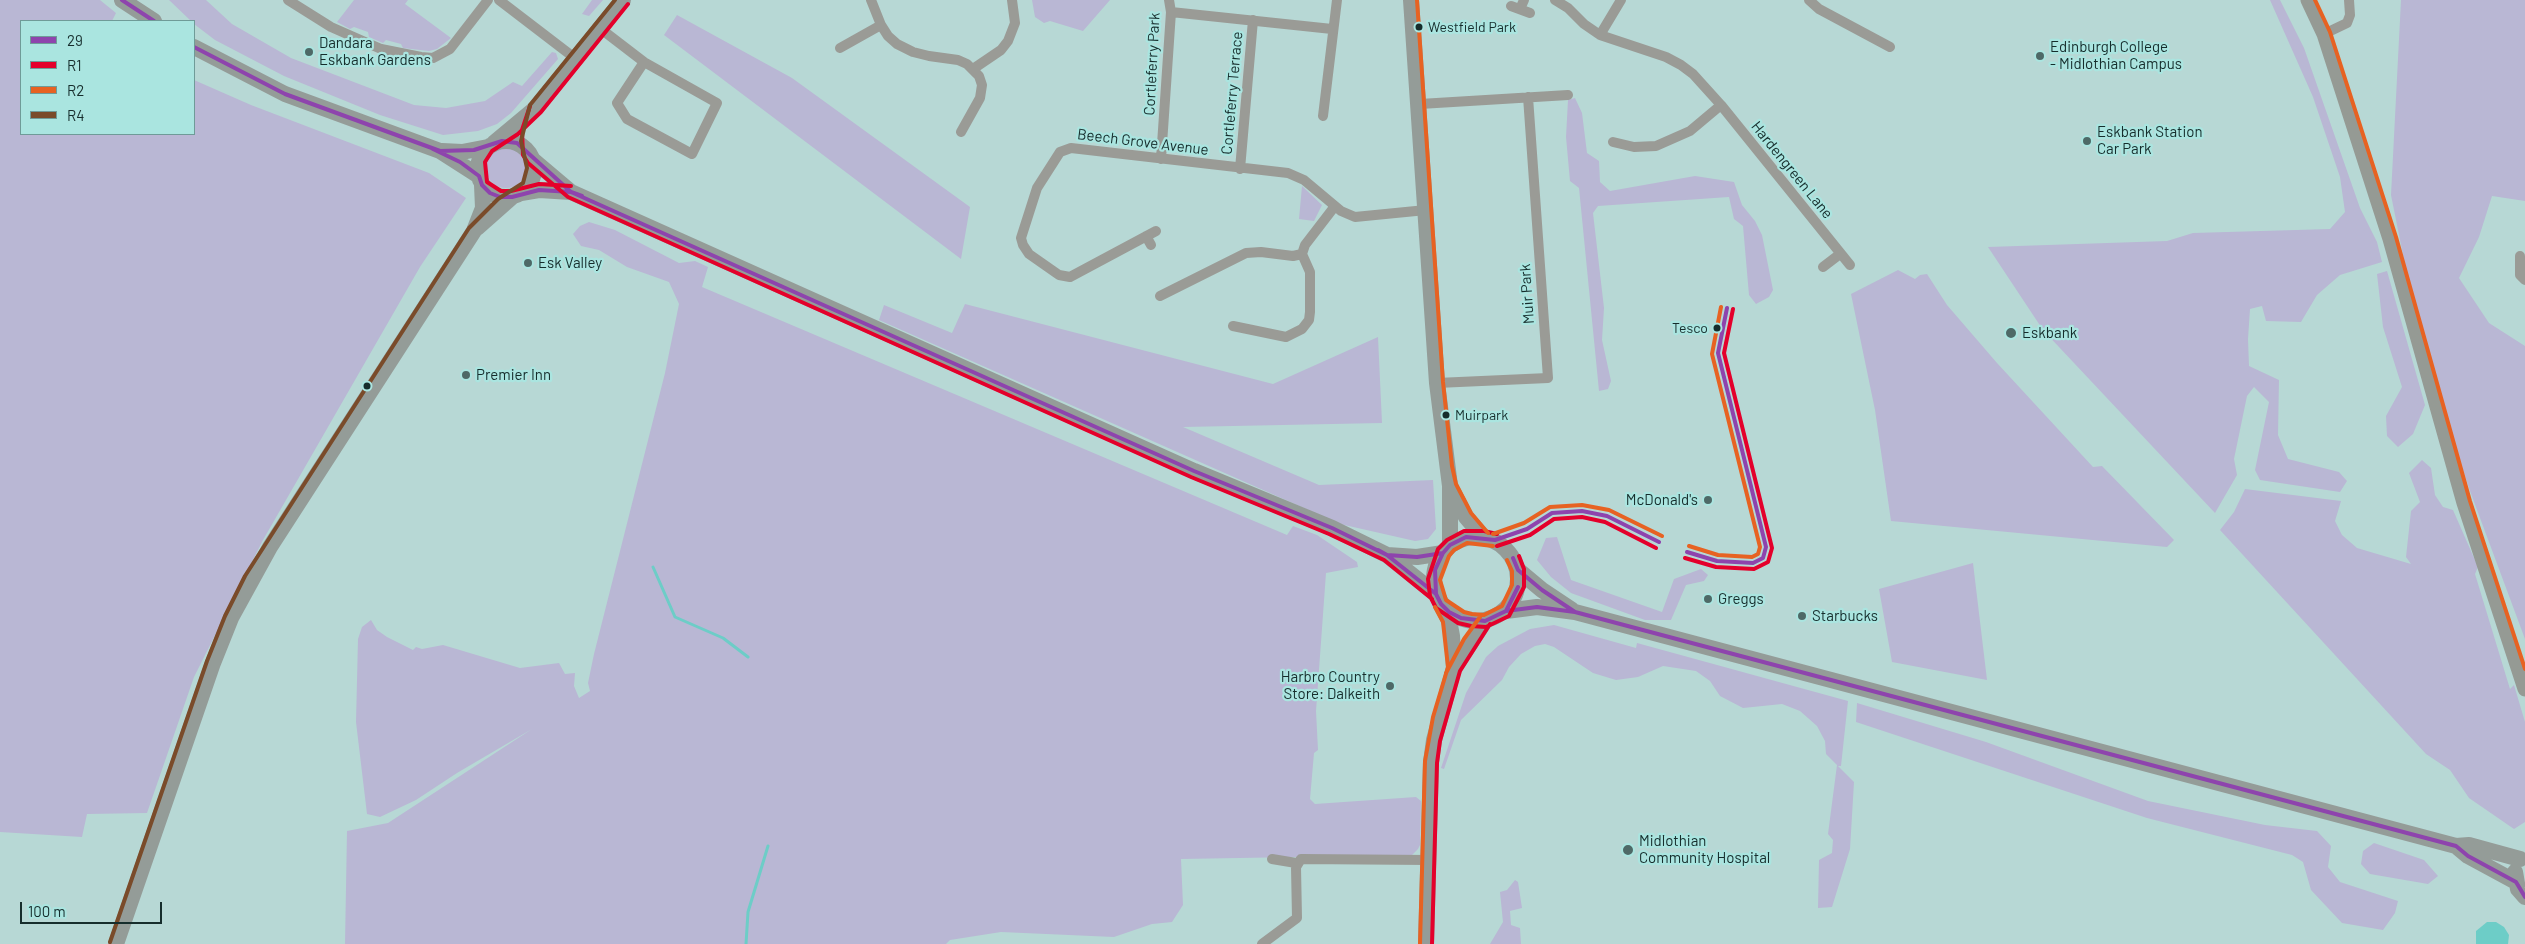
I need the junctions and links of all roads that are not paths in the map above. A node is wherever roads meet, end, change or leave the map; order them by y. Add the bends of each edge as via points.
1 (122, 0) edge
2 (288, 0) edge
3 (488, 0) edge
4 (500, 0) edge
5 (623, 0) edge
6 (871, 0) edge
7 (1012, 0) edge
8 (1169, 0) edge
9 (1337, 0) edge
10 (1411, 0) edge
11 (1554, 0) edge
12 (1621, 0) edge
13 (1809, 0) edge
14 (2308, 0) edge
15 (2350, 0) edge
16 (1518, 5) edge
17 (1171, 12) junction
18 (1530, 13) dead end
19 (152, 20) edge
20 (1253, 20) junction
21 (881, 25) junction
22 (601, 28) junction
23 (1332, 29) junction
24 (2324, 34) junction
25 (1600, 35) junction
26 (1890, 47) dead end
27 (195, 48) edge
28 (840, 48) dead end
29 (576, 59) junction
30 (644, 62) junction
31 (974, 69) junction
32 (1568, 95) dead end
33 (1528, 97) junction
34 (1420, 104) junction
35 (1721, 105) junction
36 (536, 108) junction
37 (1323, 116) dead end
38 (961, 132) dead end
39 (1613, 142) dead end
40 (491, 145) junction
41 (440, 151) junction
42 (531, 156) junction
43 (1161, 159) junction
44 (1240, 168) junction
45 (480, 180) junction
46 (571, 192) junction
47 (516, 195) junction
48 (1335, 206) junction
49 (1426, 210) junction
50 (474, 231) junction
51 (1156, 231) dead end
52 (1302, 254) junction
53 (1840, 254) junction
54 (2520, 256) dead end
55 (1850, 266) dead end
56 (1823, 267) dead end
57 (2525, 280) edge
58 (1160, 296) dead end
59 (1234, 326) dead end
60 (1437, 383) junction
61 (1450, 486) junction
62 (1483, 537) junction
63 (1447, 549) junction
64 (1387, 555) junction
65 (1518, 570) junction
66 (1439, 599) junction
67 (1506, 610) junction
68 (1575, 612) junction
69 (1485, 621) junction
70 (1454, 668) junction
71 (2525, 689) edge
72 (2456, 846) junction
73 (2523, 856) edge
74 (1272, 859) dead end
75 (1429, 860) junction
76 (1296, 863) junction
77 (2516, 882) junction
78 (2525, 897) edge
79 (116, 944) edge
80 (1262, 944) edge
81 (1426, 944) edge

1 - 19 main road
2 - 3 street via 331,27 373,46 395,53 433,58 450,49
4 - 29 street
5 - 22 main road
6 - 21 street
7 - 31 street via 1016,23 1008,41
8 - 17 street, Cortleferry Park
9 - 23 street
10 - 34 main road
11 - 25 street
12 - 25 street
13 - 26 street
14 - 24 main road
15 - 24 street via 2347,23
16 - 18 street
17 - 20 street
17 - 43 street, Cortleferry Park
20 - 23 street
20 - 44 street, Cortleferry Terrace
21 - 28 street
21 - 31 street via 897,44 913,52 958,60
22 - 29 main road
22 - 30 street
23 - 37 street via 1329,105
24 - 71 main road via 2390,240 2464,503
25 - 35 street, Hardengreen Lane via 1681,65
27 - 41 main road via 285,94
29 - 36 main road
30 - 30 street via 717,103 692,154 627,119 617,103
31 - 38 street via 982,85 980,98
32 - 33 street
33 - 34 street
33 - 60 street, Muir Park via 1548,378
34 - 49 main road
35 - 39 street via 1690,131 1656,146 1634,147
35 - 53 street, Hardengreen Lane
36 - 40 main road
36 - 42 main road via 528,131
40 - 41 main road via 462,152
40 - 42 main road via 510,141 524,147
40 - 45 main road via 479,160
41 - 45 main road
42 - 46 main road
42 - 47 main road via 533,178 528,187
43 - 44 street, Beech Grove Avenue
43 - 51 street, Beech Grove Avenue via 1065,149 1037,188 1022,238 1029,254 1070,277 1148,241
44 - 48 street, Beech Grove Avenue via 1296,176
45 - 47 main road via 495,195
45 - 50 main road via 483,208
46 - 47 main road via 539,190
46 - 64 main road
47 - 50 main road
48 - 49 street, Beech Grove Avenue via 1355,217
48 - 52 street via 1305,245
49 - 60 main road
50 - 79 main road via 270,547 231,618
52 - 58 street via 1246,253
52 - 59 street via 1310,272 1309,320 1302,329 1286,337
53 - 55 street, Hardengreen Lane
53 - 56 street
54 - 57 street via 2520,275
60 - 61 main road
61 - 62 main road via 1466,517
61 - 63 main road
62 - 63 main road via 1466,537
62 - 65 main road via 1506,548
63 - 64 main road via 1417,556
63 - 66 main road via 1435,570
64 - 66 main road
65 - 67 main road via 1518,586
65 - 68 main road
66 - 69 main road via 1461,618
66 - 70 main road via 1449,620
67 - 68 main road via 1537,607
67 - 69 main road
68 - 72 main road
69 - 70 main road
70 - 75 main road via 1433,747
72 - 73 main road via 2469,845
72 - 77 main road
73 - 77 main road via 2515,872
74 - 76 street
75 - 76 street via 1305,858
75 - 81 main road
76 - 80 street via 1297,918
77 - 78 main road

